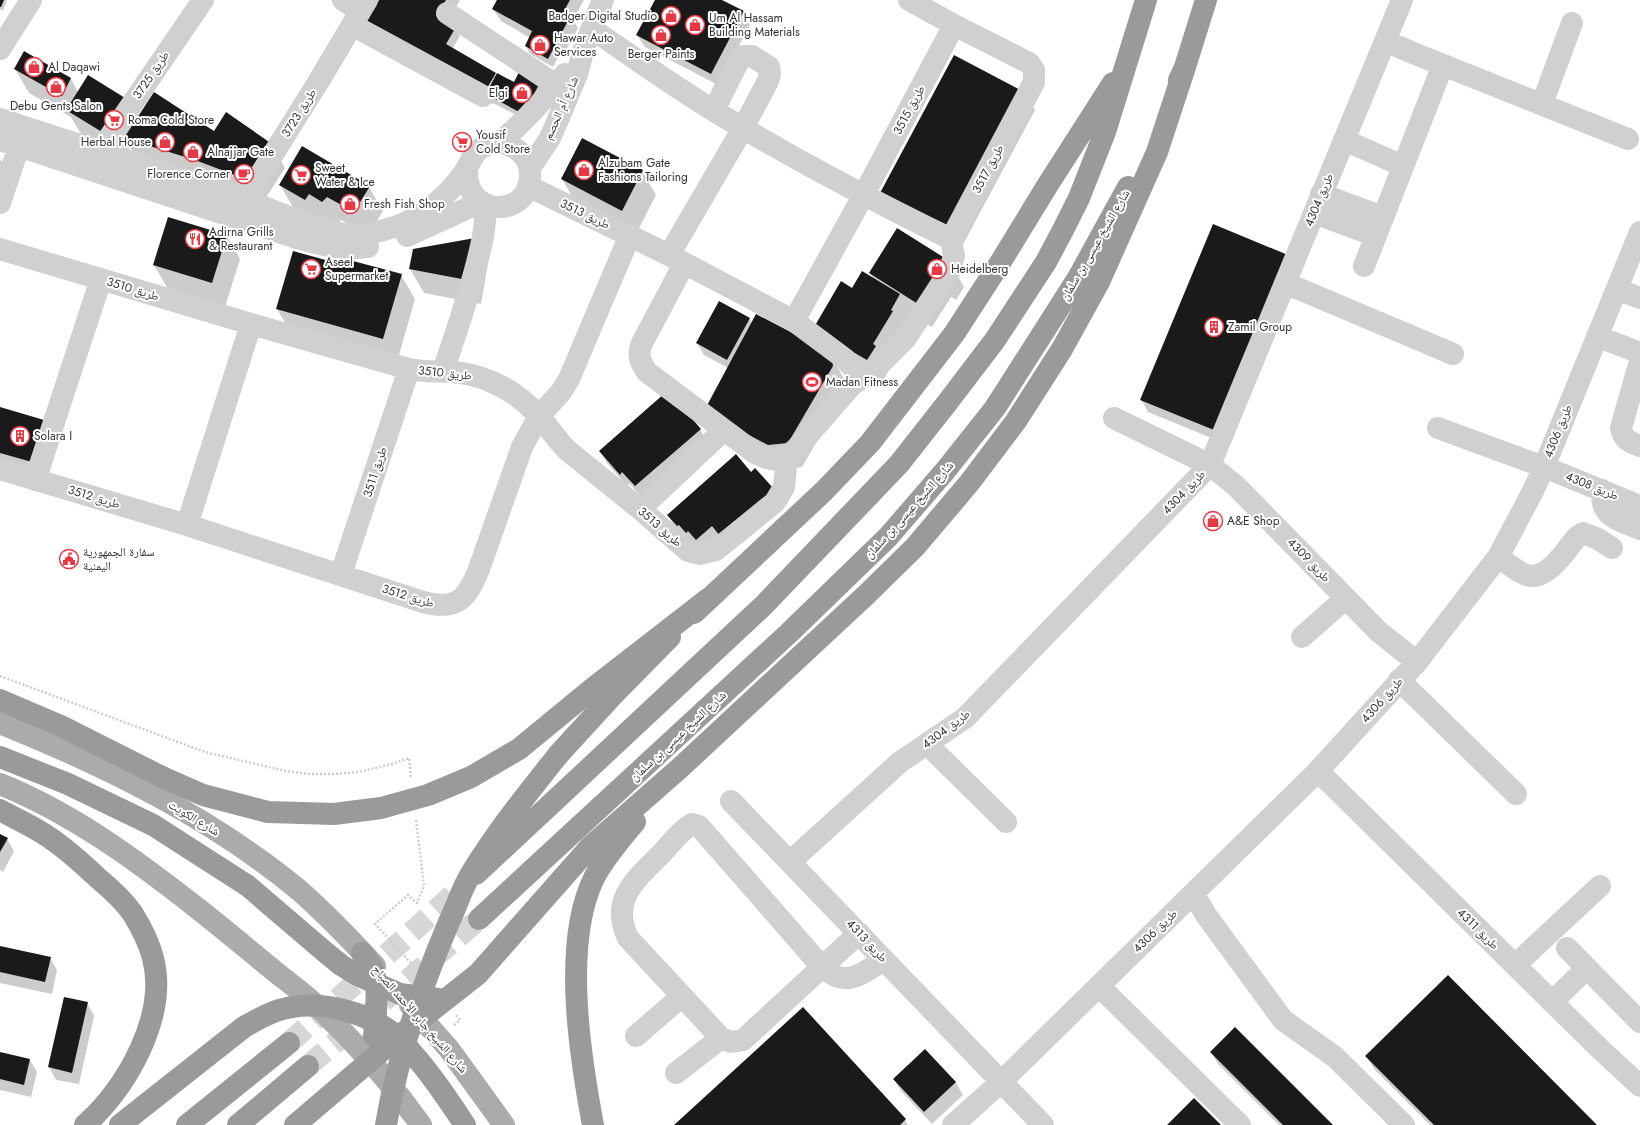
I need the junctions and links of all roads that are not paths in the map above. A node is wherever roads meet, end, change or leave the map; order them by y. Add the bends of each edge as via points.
1 (31, 0) edge
2 (203, 0) edge
3 (603, 0) edge
4 (1146, 0) edge
5 (1206, 0) edge
6 (1402, 0) edge
7 (918, 2) edge
8 (355, 9) edge
9 (447, 13) dead end
10 (1572, 23) dead end
11 (954, 25) junction
12 (588, 37) junction
13 (1385, 40) junction
14 (0, 49) edge
15 (1126, 63) junction
16 (1185, 67) junction
17 (1439, 75) dead end
18 (556, 85) junction
19 (483, 96) dead end
20 (1542, 104) junction
21 (714, 110) junction
22 (0, 119) edge
23 (743, 128) junction
24 (14, 138) edge
25 (1628, 139) dead end
26 (1344, 140) junction
27 (499, 143) junction
28 (100, 151) junction
29 (1404, 166) junction
30 (467, 169) junction
31 (525, 185) junction
32 (863, 196) junction
33 (245, 199) junction
34 (0, 203) edge
35 (483, 203) junction
36 (1317, 204) junction
37 (457, 213) junction
38 (1379, 226) junction
39 (630, 235) junction
40 (482, 239) junction
41 (951, 239) junction
42 (1638, 240) edge
43 (362, 241) junction
44 (0, 249) edge
45 (677, 259) junction
46 (477, 261) junction
47 (1364, 266) dead end
48 (100, 279) junction
49 (1285, 283) junction
50 (1617, 289) junction
51 (1640, 298) edge
52 (794, 321) junction
53 (251, 324) junction
54 (1597, 336) junction
55 (1640, 353) edge
56 (1453, 354) dead end
57 (1640, 361) edge
58 (409, 369) junction
59 (443, 371) junction
60 (860, 379) junction
61 (539, 416) junction
62 (1114, 418) dead end
63 (1438, 428) dead end
64 (724, 430) junction
65 (1640, 446) edge
66 (787, 457) junction
67 (1210, 465) junction
68 (1544, 467) junction
69 (0, 469) edge
70 (35, 480) junction
71 (1602, 490) junction
72 (1640, 506) edge
73 (640, 509) junction
74 (187, 526) junction
75 (1640, 529) edge
76 (1612, 548) dead end
77 (1498, 557) junction
78 (341, 574) junction
79 (1346, 598) junction
80 (708, 599) junction
81 (1302, 637) dead end
82 (1417, 662) junction
83 (1399, 680) junction
84 (0, 700) edge
85 (0, 722) edge
86 (927, 744) junction
87 (0, 757) edge
88 (681, 767) junction
89 (1318, 771) junction
90 (0, 784) edge
91 (1516, 794) dead end
92 (731, 801) dead end
93 (0, 810) edge
94 (1006, 822) dead end
95 (791, 861) junction
96 (1600, 886) dead end
97 (456, 892) tunnel mouth
98 (1194, 894) junction
99 (479, 919) tunnel mouth
100 (859, 933) junction
101 (1567, 948) dead end
102 (362, 952) junction
103 (884, 960) junction
104 (1515, 965) junction
105 (822, 967) junction
106 (1587, 968) junction
107 (375, 984) junction
108 (1099, 986) junction
109 (400, 994) junction
110 (682, 996) junction
111 (444, 999) junction
112 (1552, 1002) junction
113 (318, 1006) junction
114 (421, 1018) junction
115 (376, 1022) junction
116 (1640, 1022) edge
117 (636, 1036) dead end
118 (398, 1037) junction
119 (721, 1038) junction
120 (289, 1043) tunnel mouth
121 (370, 1060) junction
122 (308, 1066) tunnel mouth
123 (676, 1074) dead end
124 (1001, 1082) junction
125 (1640, 1086) edge
126 (85, 1125) edge
127 (120, 1125) edge
128 (187, 1125) edge
129 (238, 1125) edge
130 (296, 1125) edge
131 (386, 1125) edge
132 (422, 1125) edge
133 (465, 1125) edge
134 (504, 1125) edge
135 (593, 1125) edge
136 (953, 1125) edge
137 (1043, 1125) edge
138 (1240, 1125) edge
139 (1404, 1125) edge

1 - 14 street
2 - 28 street, طريق 3725
3 - 12 street, شارع أم الحصم
4 - 15 highway
5 - 16 highway, شارع الشيخ عيسى بن سلمان
6 - 13 street, طريق 4304
7 - 11 street, طريق 3517
8 - 19 street, طريق 3723
8 - 33 street, طريق 3723 via 317,84
9 - 18 street
10 - 20 street
11 - 32 street, طريق 3515
11 - 41 street, طريق 3517 via 1029,63 1034,70 1034,82
12 - 18 street, شارع أم الحصم
12 - 21 street
12 - 31 street, شارع أم الحصم via 577,74 560,115
13 - 20 street
13 - 26 street, طريق 4304
15 - 80 highway via 954,334 917,383 870,443 824,491
15 - 97 highway via 1093,165 1076,205 1046,262 995,340 899,464 764,605
16 - 88 highway via 1157,152 1099,282 1062,349 1016,421 970,482 915,547
16 - 99 highway, شارع الشيخ عيسى بن سلمان via 1147,152 1078,278 995,408 945,471 888,536 838,586
17 - 29 street
18 - 27 street, شارع أم الحصم via 519,126
20 - 25 street
21 - 23 street
21 - 23 street via 738,62 744,56 752,56 769,67 770,73
22 - 24 street
23 - 32 street
23 - 45 street
24 - 28 street
24 - 34 street
24 - 43 street via 297,238 345,249
26 - 29 street
26 - 36 street, طريق 4304
27 - 30 street via 490,144 475,153
27 - 31 street via 508,144 522,153
28 - 33 street
29 - 38 street
30 - 35 street via 469,188
30 - 43 street via 440,201 420,215
31 - 35 street via 507,206 496,207
31 - 39 street, طريق 3513
31 - 46 street via 498,224
32 - 41 street
32 - 52 street, طريق 3515
33 - 43 street
35 - 37 street
35 - 40 street via 485,219
36 - 38 street
36 - 49 street, طريق 4304
37 - 40 street via 477,227
37 - 43 street via 383,244
38 - 47 street
39 - 45 street, طريق 3513
39 - 61 street via 569,379
40 - 46 street
41 - 60 street via 953,260 945,279 906,338 878,366
42 - 50 street, طريق 4306
44 - 48 street, طريق 3510
45 - 52 street, طريق 3513
45 - 64 street via 639,356 647,372
46 - 59 street
48 - 53 street, طريق 3510
48 - 70 street, طريق 3510
49 - 56 street
49 - 67 street, طريق 4304
50 - 51 street
50 - 54 street, طريق 4306
52 - 60 street, طريق 3513 via 844,359 854,368
53 - 58 street, طريق 3510
53 - 74 street
54 - 55 street
54 - 68 street, طريق 4306
57 - 65 street via 1621,428 1624,437
58 - 59 street, طريق 3510
58 - 78 street, طريق 3511
59 - 61 street, طريق 3510 via 473,375 495,383 516,396
60 - 66 street
61 - 73 street, طريق 3513 via 567,450
61 - 78 street, طريق 3512 via 522,447 480,569 472,586 464,595 447,606 433,605
62 - 67 street, طريق 4309
63 - 68 street, طريق 4308
64 - 66 street via 755,453 770,460
64 - 73 street
66 - 73 street, طريق 3513 via 784,487 775,502 716,550 708,553 688,551
67 - 79 street, طريق 4309 via 1236,486
67 - 86 street, طريق 4304 via 965,718
68 - 71 street, طريق 4308
68 - 77 street, طريق 4306
69 - 70 street, طريق 3512
70 - 74 street, طريق 3512
71 - 72 street, طريق 4308
71 - 75 street via 1601,500 1608,514
74 - 78 street, طريق 3512
76 - 77 street via 1583,533 1577,536 1548,570 1537,576 1522,573
77 - 82 street, طريق 4306
79 - 81 street
79 - 82 street, طريق 4309 via 1379,632
80 - 84 highway, bridge via 518,749 471,777 428,795 381,808 334,814 268,812 203,795 61,726
80 - 131 highway, bridge via 558,755 511,814 471,874 424,985 404,1043
82 - 83 street, طريق 4306
83 - 89 street, طريق 4306
83 - 91 street
85 - 102 main road, شارع الكويت via 97,765 194,816 272,869 300,892
86 - 94 street
86 - 95 street, طريق 4304 via 900,762
87 - 107 highway via 68,784 153,825 248,886 341,965
88 - 111 highway via 590,847 478,974
88 - 135 highway via 616,845 594,878 582,910 576,976 580,1036
89 - 98 street, طريق 4306
89 - 104 street, طريق 4311
90 - 113 main road via 100,837 237,939
92 - 95 street, طريق 4313
93 - 126 highway via 50,837 112,890 132,913 145,936 153,959 156,983 148,1032 134,1063 114,1094
95 - 100 street, طريق 4313
96 - 104 street
98 - 108 street, طريق 4306
98 - 139 street via 1211,922 1283,1020 1335,1057
100 - 103 street, طريق 4313
100 - 105 street
101 - 106 street
102 - 107 highway via 373,969
102 - 109 main road, شارع الشيخ جابر الأحمد الصباح
103 - 105 street via 853,978 845,979 830,974
103 - 124 street, طريق 4313
104 - 112 street, طريق 4311
105 - 110 street via 699,826 692,824 633,882 622,905 624,930 628,938
105 - 119 street via 743,1040 731,1042
106 - 112 street
106 - 116 street
107 - 109 highway
107 - 115 highway
108 - 124 street, طريق 4306
108 - 138 street
109 - 111 highway
109 - 114 main road, شارع الشيخ جابر الأحمد الصباح
110 - 117 street
110 - 119 street
111 - 114 highway
112 - 125 street, طريق 4311
113 - 115 highway via 336,1008
113 - 121 main road
113 - 127 highway via 283,1009 250,1024
114 - 118 highway
114 - 134 main road, شارع الشيخ جابر الأحمد الصباح via 449,1049
115 - 118 highway
115 - 121 highway
118 - 121 highway
118 - 133 highway via 425,1067
119 - 123 street
120 - 128 highway
121 - 130 highway
121 - 132 main road
122 - 129 highway
124 - 136 street, طريق 4306
124 - 137 street, طريق 4313

